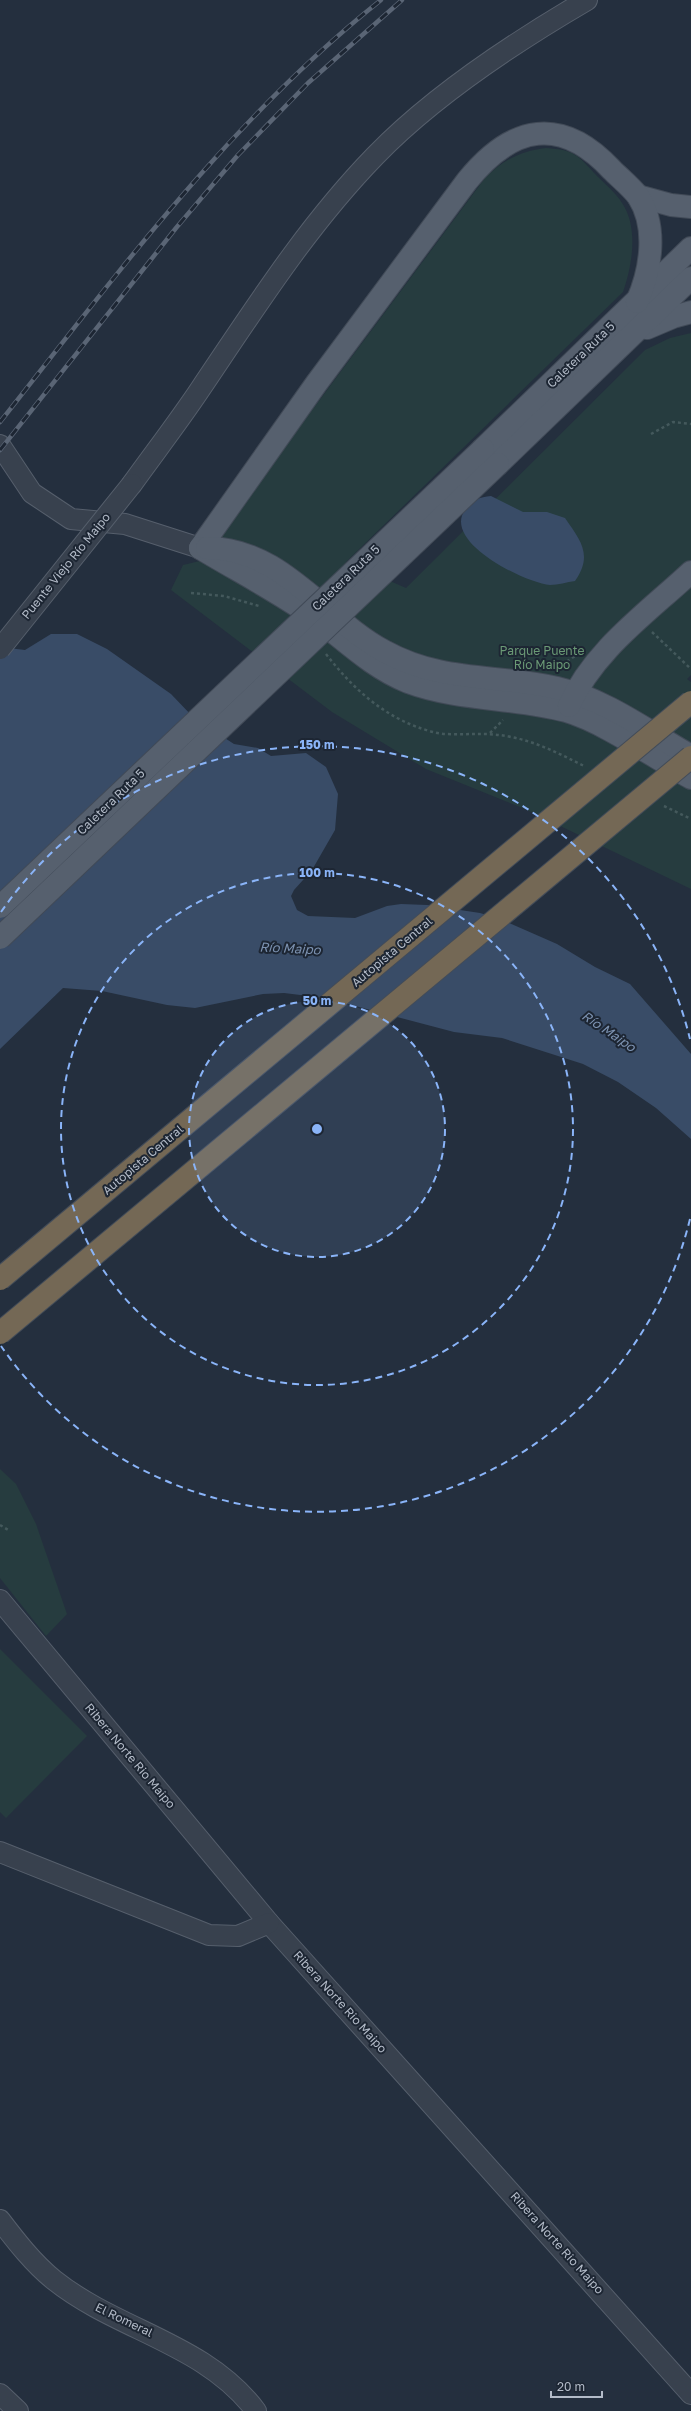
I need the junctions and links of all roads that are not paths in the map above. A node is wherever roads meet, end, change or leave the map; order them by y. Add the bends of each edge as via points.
1 (587, 0) edge
2 (638, 196) junction
3 (691, 207) edge
4 (691, 248) edge
5 (691, 278) edge
6 (637, 302) junction
7 (691, 312) edge
8 (628, 340) junction
9 (0, 445) edge
10 (200, 548) junction
11 (691, 572) edge
12 (0, 649) edge
13 (571, 702) junction
14 (691, 702) edge
15 (691, 756) edge
16 (691, 778) edge
17 (0, 907) edge
18 (0, 938) edge
19 (0, 1279) edge
20 (0, 1333) edge
21 (0, 1600) edge
22 (0, 1852) edge
23 (269, 1923) junction
24 (0, 2220) edge
25 (0, 2394) edge
26 (691, 2394) edge
27 (18, 2411) edge
28 (256, 2411) edge

1 - 12 street, Puente Viejo Río Maipo, bridge via 495,58 415,119 350,183 269,286 191,404 132,484
2 - 3 main road via 671,205
2 - 6 main road via 648,226 650,249 648,272
2 - 10 main road via 597,153 577,140 565,136 543,134 521,137 489,156 467,181 321,377
4 - 6 main road, Caletera Ruta 5
5 - 8 main road, Caletera Ruta 5
6 - 17 main road, Caletera Ruta 5, bridge
7 - 8 main road via 657,323
8 - 18 main road, Caletera Ruta 5, bridge
9 - 10 street via 32,493 71,519 125,524
10 - 13 main road via 234,550 277,570 383,651 421,667 467,677 541,685
11 - 13 main road via 593,665
13 - 15 main road via 613,711
13 - 16 main road via 601,727
14 - 19 highway, Autopista Central, bridge
15 - 20 highway, bridge
21 - 23 street, Ribera Norte Rio Maipo
22 - 23 street via 209,1935 238,1936
23 - 26 street, Ribera Norte Rio Maipo
24 - 28 street, El Romeral via 22,2249 54,2280 96,2307 164,2339 208,2364
25 - 27 street

